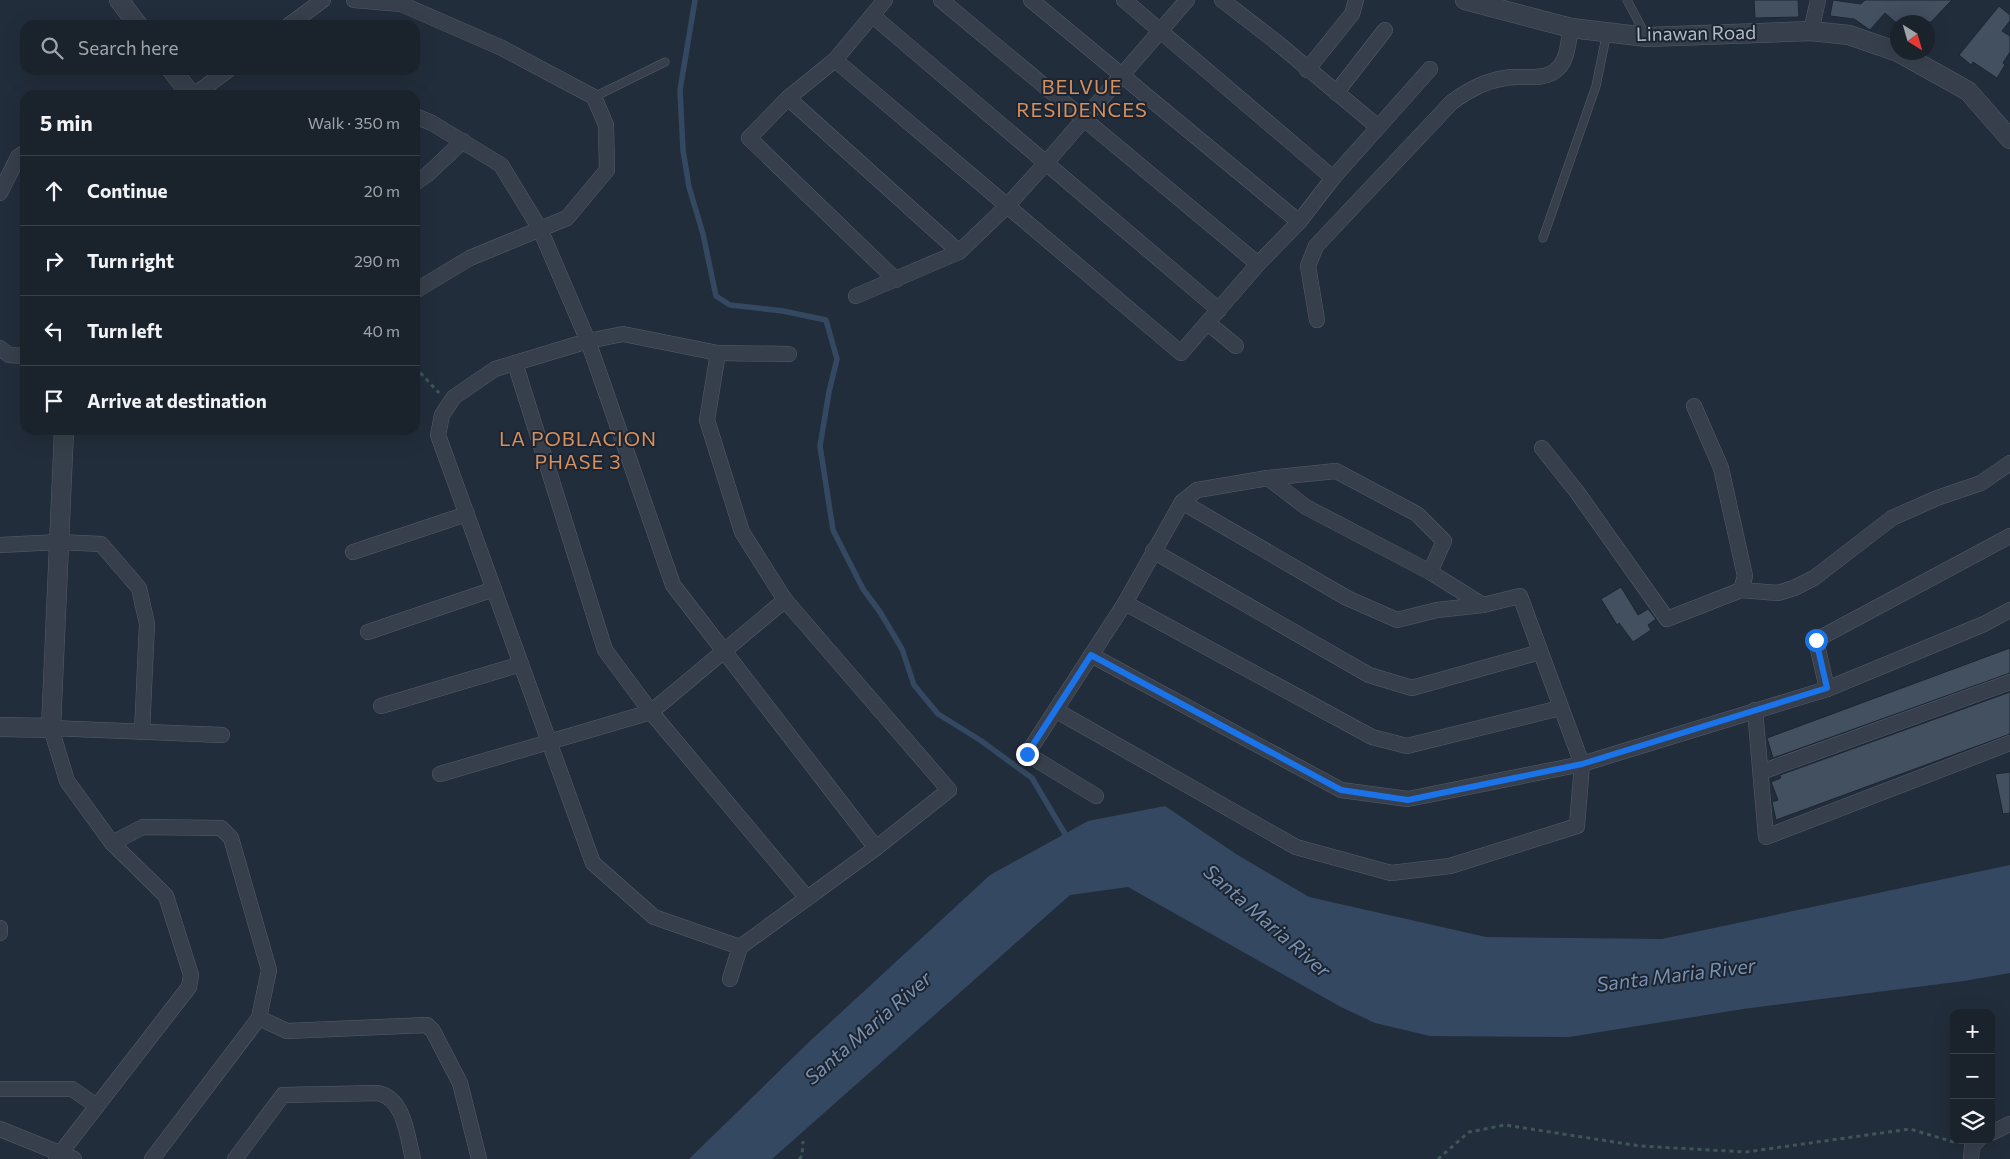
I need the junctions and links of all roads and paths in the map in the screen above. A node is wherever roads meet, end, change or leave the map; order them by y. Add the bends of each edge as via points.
1 (119, 0) edge
2 (323, 0) edge
3 (354, 0) edge
4 (885, 0) edge
5 (941, 0) edge
6 (1031, 0) edge
7 (1124, 0) edge
8 (1187, 0) edge
9 (1222, 0) edge
10 (1356, 0) edge
11 (1465, 0) edge
12 (1627, 0) edge
13 (1818, 0) edge
14 (873, 16) junction
15 (134, 20) edge
16 (296, 20) edge
17 (1571, 28) junction
18 (1385, 30) dead end
19 (1161, 31) junction
20 (1811, 31) junction
21 (1607, 32) junction
22 (1647, 37) junction
23 (1890, 49) edge
24 (835, 60) junction
25 (1912, 60) edge
26 (664, 62) dead end
27 (1430, 69) dead end
28 (1307, 70) junction
29 (176, 75) edge
30 (221, 75) edge
31 (1122, 76) junction
32 (189, 90) edge
33 (200, 90) edge
34 (1336, 93) junction
35 (594, 96) junction
36 (788, 98) junction
37 (420, 119) edge
38 (1085, 119) junction
39 (1378, 127) junction
40 (2010, 139) edge
41 (463, 141) junction
42 (20, 156) edge
43 (1045, 164) junction
44 (1333, 178) junction
45 (420, 180) edge
46 (0, 193) edge
47 (1006, 207) junction
48 (1298, 222) junction
49 (540, 229) junction
50 (1543, 238) dead end
51 (958, 252) junction
52 (1258, 264) junction
53 (896, 280) junction
54 (420, 288) edge
55 (856, 296) dead end
56 (1219, 310) junction
57 (1317, 320) dead end
58 (1208, 323) junction
59 (588, 341) junction
60 (1236, 346) dead end
61 (0, 348) edge
62 (718, 353) junction
63 (789, 354) dead end
64 (20, 356) edge
65 (515, 363) junction
66 (420, 372) edge
67 (448, 406) junction
68 (1694, 406) dead end
69 (64, 435) edge
70 (1542, 448) dead end
71 (2010, 463) edge
72 (1268, 478) junction
73 (1182, 502) junction
74 (467, 514) junction
75 (2010, 536) edge
76 (59, 542) junction
77 (0, 545) edge
78 (1153, 551) junction
79 (354, 552) dead end
80 (1430, 572) junction
81 (494, 589) junction
82 (1741, 590) junction
83 (785, 600) junction
84 (1125, 602) junction
85 (1483, 605) junction
86 (2010, 610) edge
87 (2010, 618) edge
88 (1984, 624) junction
89 (368, 632) dead end
90 (722, 651) junction
91 (1540, 652) junction
92 (1091, 655) junction
93 (521, 664) junction
94 (2010, 682) edge
95 (1827, 688) junction
96 (381, 706) dead end
97 (1560, 708) junction
98 (1755, 710) junction
99 (1057, 711) junction
100 (651, 712) junction
101 (0, 727) edge
102 (51, 728) junction
103 (142, 732) junction
104 (222, 735) dead end
105 (549, 741) junction
106 (2010, 744) edge
107 (1582, 764) junction
108 (1761, 772) junction
109 (440, 774) dead end
110 (1096, 796) dead end
111 (112, 843) junction
112 (876, 848) junction
113 (807, 898) junction
114 (0, 928) edge
115 (0, 933) edge
116 (740, 947) junction
117 (730, 979) dead end
118 (259, 1018) junction
119 (0, 1089) edge
120 (96, 1106) junction
121 (2010, 1124) edge
122 (0, 1129) edge
123 (1995, 1131) edge
124 (803, 1141) dead end
125 (1974, 1149) edge
126 (63, 1157) edge
127 (152, 1159) edge
128 (235, 1159) edge
129 (413, 1159) edge
130 (479, 1159) edge
131 (799, 1159) edge
132 (1438, 1159) edge

1 - 15 street
2 - 16 street
3 - 35 street via 401,4 502,48
4 - 14 street
5 - 38 street
6 - 31 street
7 - 19 street
8 - 19 street
9 - 28 street via 1275,40
10 - 28 street via 1352,14
11 - 17 street, Linawan Road
12 - 22 lane
13 - 20 street
14 - 24 street
14 - 43 street
17 - 21 street, Linawan Road
17 - 57 street via 1565,58 1556,71 1545,76 1505,78 1468,89 1316,246 1308,266
18 - 34 street
19 - 31 street
19 - 44 street
20 - 22 street, Linawan Road
20 - 23 street, Linawan Road via 1849,36
21 - 22 street, Linawan Road
21 - 50 lane via 1596,86
24 - 36 street
24 - 47 street
25 - 40 street, Linawan Road via 1968,92
26 - 35 lane
27 - 39 street
28 - 34 street
29 - 32 street
30 - 33 street
31 - 38 street
31 - 48 street
34 - 39 street
35 - 49 street via 606,125 608,170 567,218
36 - 51 street
36 - 53 street via 748,138
37 - 41 street
38 - 43 street
38 - 52 street
39 - 44 street
41 - 45 street
41 - 49 street via 501,165
42 - 46 street
43 - 47 street
43 - 56 street
44 - 48 street
47 - 51 street
47 - 58 street via 1181,353
48 - 52 street
49 - 54 street via 470,258
49 - 59 street
51 - 53 street
52 - 56 street
53 - 55 street
56 - 58 street
58 - 60 street
59 - 62 street via 623,334
59 - 65 street
59 - 90 street via 673,585
61 - 64 street via 9,355
62 - 63 street
62 - 83 street via 707,420 742,532
65 - 67 street via 495,369 454,396
65 - 100 street via 605,650
66 - 67 path
67 - 74 street via 438,435
68 - 82 street via 1721,468 1745,576
69 - 76 street
70 - 82 street via 1667,619
71 - 82 street via 1981,483 1892,518 1814,578 1794,588 1778,593
72 - 73 street via 1197,490
72 - 80 street via 1306,507
72 - 80 street via 1336,471 1417,514 1444,541
73 - 78 street
73 - 85 street via 1347,598 1397,620 1437,610
74 - 79 street
74 - 81 street
75 - 95 street via 1816,640
76 - 77 street
76 - 102 street
76 - 103 street via 101,544 140,588 147,624
78 - 84 street
78 - 91 street via 1369,675 1412,688
80 - 85 street
81 - 89 street
81 - 93 street
83 - 90 street
83 - 112 street via 949,790
84 - 92 street
84 - 97 street via 1372,737 1407,746
85 - 91 street via 1520,596
86 - 88 street
87 - 88 street
88 - 95 street
90 - 100 street
90 - 112 street
91 - 97 street
92 - 99 street
92 - 107 street via 1341,790 1408,800
93 - 96 street
93 - 105 street
94 - 108 street
95 - 98 street
97 - 107 street
98 - 107 street
98 - 108 street
99 - 107 street via 1296,847 1391,874 1450,866 1577,826
99 - 110 street via 1027,754
100 - 105 street
100 - 113 street
101 - 102 street
102 - 103 street
102 - 111 street via 67,781
103 - 104 street
105 - 109 street
105 - 116 street via 593,863 654,917
106 - 108 street via 1766,838
111 - 118 street via 144,827 221,828 227,833 269,970
111 - 120 street via 166,896 192,975 188,987
112 - 113 street
113 - 116 street
114 - 115 street
116 - 117 street
118 - 127 street
118 - 130 street via 287,1031 427,1025 460,1083
119 - 120 street via 72,1089
120 - 126 street
121 - 123 street
122 - 126 street
124 - 131 path
125 - 132 path via 1910,1129 1746,1152 1640,1146 1505,1125 1469,1132
128 - 129 street via 283,1095 378,1092 385,1094 397,1106

